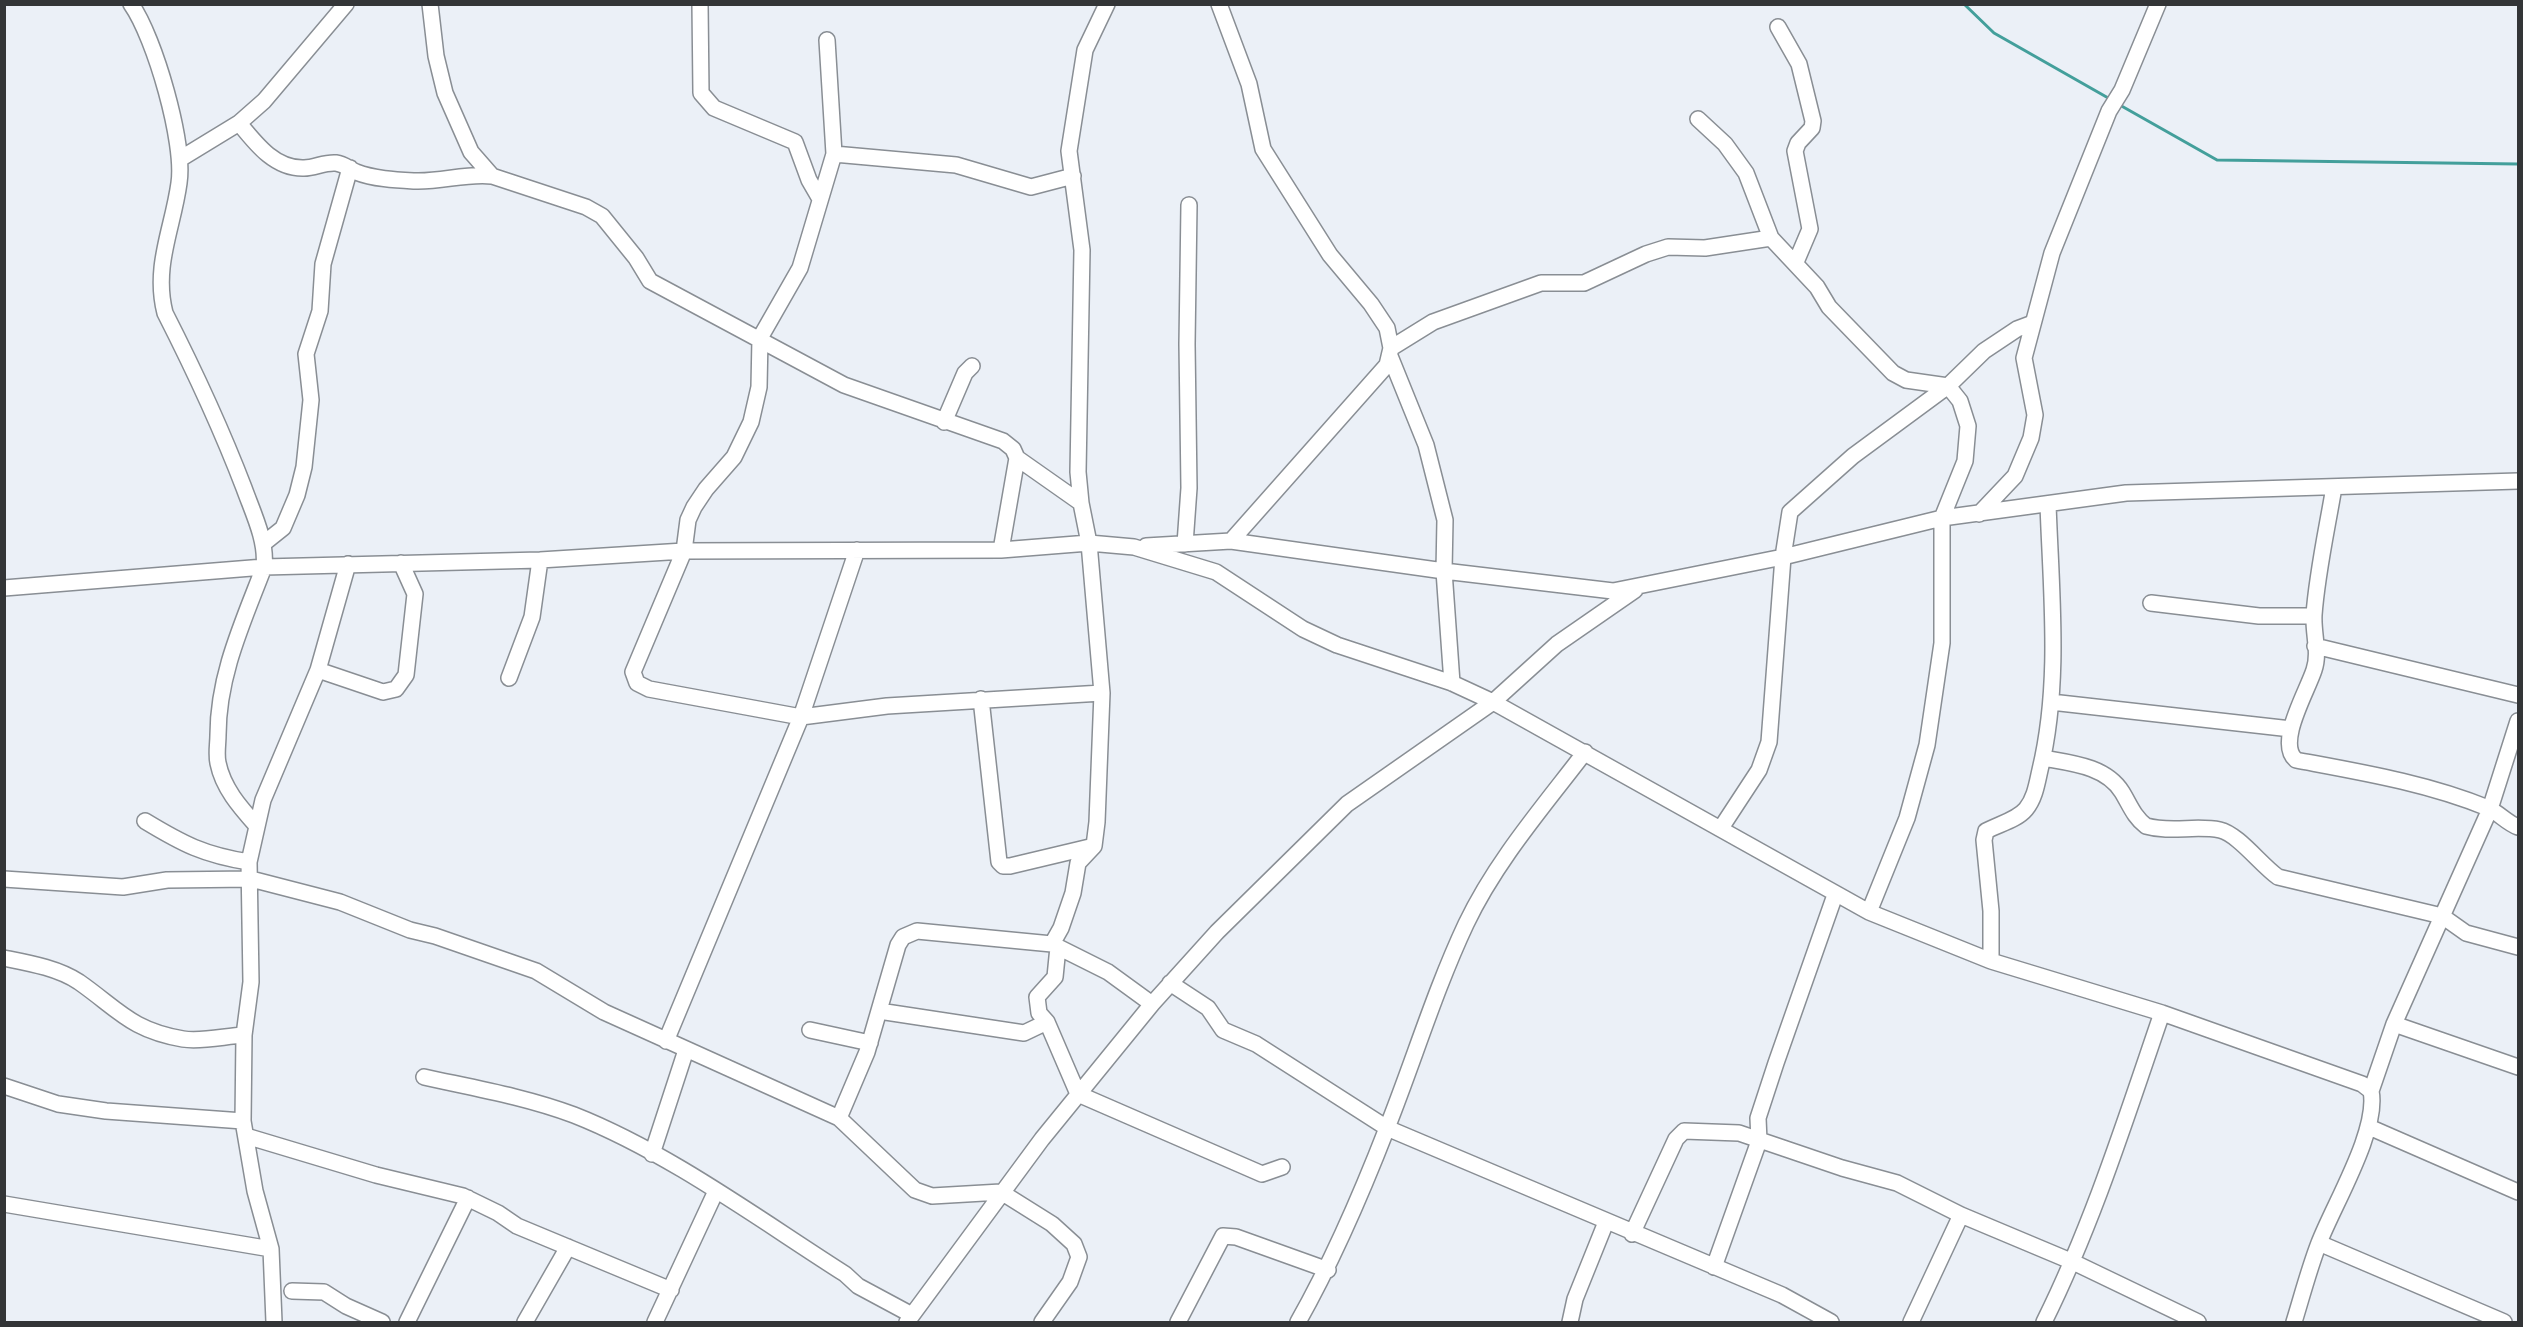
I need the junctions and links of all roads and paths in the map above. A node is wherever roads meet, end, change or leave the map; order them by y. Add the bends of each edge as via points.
1 (131, 4) edge
2 (346, 4) edge
3 (430, 4) edge
4 (700, 4) edge
5 (1107, 4) edge
6 (1219, 4) edge
7 (2158, 4) edge
8 (1778, 27) dead end
9 (827, 39) dead end
10 (1698, 119) dead end
11 (239, 123) junction
12 (834, 154) junction
13 (180, 159) junction
14 (350, 168) junction
15 (492, 176) junction
16 (1073, 176) junction
17 (820, 199) junction
18 (1189, 205) dead end
19 (1772, 237) junction
20 (1796, 262) junction
21 (2033, 322) junction
22 (760, 338) junction
23 (1390, 352) junction
24 (972, 366) dead end
25 (1948, 386) junction
26 (944, 422) junction
27 (1017, 458) junction
28 (2518, 481) edge
29 (2334, 487) junction
30 (1081, 503) junction
31 (2048, 504) junction
32 (1978, 513) junction
33 (1942, 518) junction
34 (1232, 541) junction
35 (1089, 543) junction
36 (263, 544) junction
37 (1185, 544) junction
38 (1134, 547) junction
39 (1001, 549) junction
40 (857, 550) junction
41 (684, 551) junction
42 (1784, 557) junction
43 (540, 560) junction
44 (402, 563) junction
45 (348, 564) junction
46 (264, 567) junction
47 (1444, 571) junction
48 (4, 588) edge
49 (1638, 588) junction
50 (2151, 603) dead end
51 (2314, 616) junction
52 (2315, 646) junction
53 (318, 670) junction
54 (509, 678) dead end
55 (1452, 683) junction
56 (1102, 693) junction
57 (2518, 695) edge
58 (981, 699) junction
59 (1493, 702) junction
60 (2051, 702) junction
61 (801, 717) junction
62 (2518, 721) edge
63 (2291, 729) junction
64 (1585, 752) junction
65 (2043, 758) junction
66 (2490, 809) junction
67 (145, 821) dead end
68 (256, 825) junction
69 (2518, 827) edge
70 (1721, 828) junction
71 (1094, 846) junction
72 (249, 862) junction
73 (4, 879) edge
74 (251, 879) junction
75 (1835, 895) junction
76 (1869, 912) junction
77 (2442, 916) junction
78 (1055, 946) junction
79 (2518, 947) edge
80 (4, 958) edge
81 (1991, 961) junction
82 (1170, 983) junction
83 (1152, 1004) junction
84 (879, 1011) junction
85 (2162, 1013) junction
86 (1047, 1022) junction
87 (2394, 1024) junction
88 (810, 1030) dead end
89 (244, 1035) junction
90 (666, 1041) junction
91 (870, 1042) junction
92 (686, 1050) junction
93 (2518, 1067) edge
94 (424, 1077) dead end
95 (4, 1086) edge
96 (2371, 1091) junction
97 (1078, 1094) junction
98 (839, 1118) junction
99 (243, 1121) junction
100 (2369, 1127) junction
101 (1387, 1128) junction
102 (246, 1136) junction
103 (1759, 1142) junction
104 (652, 1154) junction
105 (1282, 1167) dead end
106 (716, 1191) junction
107 (1001, 1192) junction
108 (2518, 1192) edge
109 (468, 1198) junction
110 (4, 1204) edge
111 (1961, 1215) junction
112 (1606, 1222) junction
113 (1632, 1234) junction
114 (2319, 1243) junction
115 (568, 1247) junction
116 (271, 1249) junction
117 (2073, 1262) junction
118 (1714, 1268) junction
119 (1328, 1270) junction
120 (671, 1290) junction
121 (292, 1291) dead end
122 (659, 1319) edge
123 (909, 1319) edge
124 (274, 1323) edge
125 (382, 1323) edge
126 (407, 1323) edge
127 (525, 1323) edge
128 (1042, 1323) edge
129 (1178, 1323) edge
130 (1298, 1323) edge
131 (1570, 1323) edge
132 (1831, 1323) edge
133 (1911, 1323) edge
134 (2044, 1323) edge
135 (2198, 1323) edge
136 (2294, 1323) edge
137 (2504, 1323) edge

1 - 13 street via 157,57
2 - 11 street via 264,101
3 - 15 street via 445,93 471,152
4 - 17 street via 701,93 714,108 795,142
5 - 16 street via 1085,50 1071,122 1069,150
6 - 23 street via 1249,84 1263,149 1330,255 1387,328
7 - 21 street via 2122,90 2109,111 2052,253
8 - 20 street via 1799,64 1813,121 1795,151 1810,228
9 - 12 street
10 - 19 street via 1725,144 1746,173
11 - 13 street
11 - 14 street via 257,144 287,167 306,169 328,163
12 - 16 street via 956,165 1031,187
12 - 17 street
13 - 36 street via 176,206 160,270 160,292 165,312 222,430
14 - 15 street via 375,177 404,180
14 - 36 street via 323,264 320,311 306,354 310,400 304,467 283,528
15 - 22 street via 602,216 650,281
16 - 30 street via 1082,250 1078,425
17 - 22 street via 800,268
18 - 37 street via 1189,488
19 - 20 street
19 - 23 street via 1705,248 1668,247 1584,283 1541,283 1433,322 1416,330
20 - 25 street via 1829,307 1893,373 1906,380
21 - 25 street via 1984,351
21 - 32 street via 2024,358 2035,415 2031,438 2015,476
22 - 26 street via 844,385
22 - 41 street via 759,387 751,422 734,457 694,507
23 - 34 street via 1387,365
23 - 47 street via 1426,445 1443,510
24 - 26 street via 965,373
25 - 33 street via 1960,401 1968,426 1965,461
25 - 42 street via 1853,456 1790,512
26 - 27 street via 1002,441
27 - 30 street
27 - 39 street
28 - 29 street
29 - 31 street via 2126,493
29 - 51 street
30 - 35 street
31 - 32 street
31 - 60 street
32 - 33 street
33 - 42 street
33 - 76 street via 1942,643 1927,745 1907,818
34 - 37 street
34 - 47 street
35 - 38 street
35 - 39 street
35 - 56 street
36 - 46 street
37 - 38 street
38 - 55 street via 1216,572 1303,629 1337,645
39 - 40 street
40 - 41 street
40 - 61 street
41 - 43 street
41 - 61 street via 633,672 637,683 649,689
42 - 49 street
42 - 70 street via 1769,742 1760,770
43 - 44 street
43 - 54 street via 532,617
44 - 45 street
44 - 53 street via 415,594 406,675 396,689 383,692
45 - 46 street
45 - 53 street
46 - 48 street
46 - 68 street via 228,660 218,717 217,762 234,800
47 - 49 street via 1613,591
47 - 55 street
49 - 59 street via 1557,644
50 - 51 street via 2259,616
51 - 52 street
52 - 57 street
52 - 63 street via 2314,672
53 - 68 street
55 - 59 street
56 - 58 street
56 - 71 street
58 - 61 street
58 - 71 street via 999,862 1010,866
59 - 64 street
59 - 82 street via 1347,804
60 - 63 street
60 - 65 street
61 - 90 street
62 - 66 street
63 - 66 street via 2287,747 2296,760 2391,778
64 - 70 street
64 - 101 street via 1505,857 1467,922
65 - 77 street via 2093,768 2121,790 2130,810 2146,826 2221,830 2235,837 2277,877
65 - 81 street via 2028,807 1986,831
66 - 69 street via 2506,823
66 - 77 street
67 - 72 street via 186,845 214,856
68 - 72 street
70 - 75 street
71 - 78 street via 1078,863 1073,893
72 - 74 street
73 - 74 street via 123,887 166,880
74 - 89 street via 251,982
74 - 90 street via 340,902 410,930 536,971 604,1012
75 - 76 street
75 - 103 street via 1758,1118
76 - 81 street
77 - 79 street via 2466,933
77 - 87 street
78 - 83 street via 1108,972
78 - 84 street via 956,934 909,933 898,945
78 - 86 street via 1055,976 1037,997 1039,1013
80 - 89 street via 56,970 78,981 129,1022 160,1034 187,1040
81 - 85 street
82 - 83 street
82 - 101 street via 1208,1008 1223,1030 1256,1044
83 - 97 street
84 - 86 street via 1024,1033
84 - 91 street
85 - 96 street via 2362,1084
85 - 117 street
86 - 97 street
87 - 93 street
87 - 96 street
88 - 91 street
89 - 99 street
90 - 92 street
91 - 98 street
92 - 98 street
92 - 104 street
94 - 104 street via 574,1115
95 - 99 street via 58,1104
96 - 100 street via 2374,1102
97 - 105 street via 1262,1174
97 - 107 street
98 - 107 street via 915,1190 932,1196
99 - 102 street
100 - 108 street
100 - 114 street
101 - 112 street
101 - 119 street
102 - 109 street
102 - 116 street via 255,1191
103 - 111 street via 1897,1183
103 - 113 street via 1739,1133 1684,1131 1676,1139
103 - 118 street
104 - 106 street
106 - 120 street
106 - 123 street
107 - 123 street
107 - 128 street via 1052,1224 1074,1244 1079,1257 1070,1282
109 - 115 street via 518,1226
109 - 126 street
110 - 116 street
111 - 117 street
111 - 133 street
112 - 113 street
112 - 131 street via 1575,1299
113 - 118 street
114 - 136 street
114 - 137 street
115 - 120 street
115 - 127 street
116 - 124 street
117 - 134 street
117 - 135 street
118 - 132 street via 1782,1295
119 - 129 street via 1236,1237 1223,1236
119 - 130 street
120 - 122 street
121 - 125 street via 324,1292

